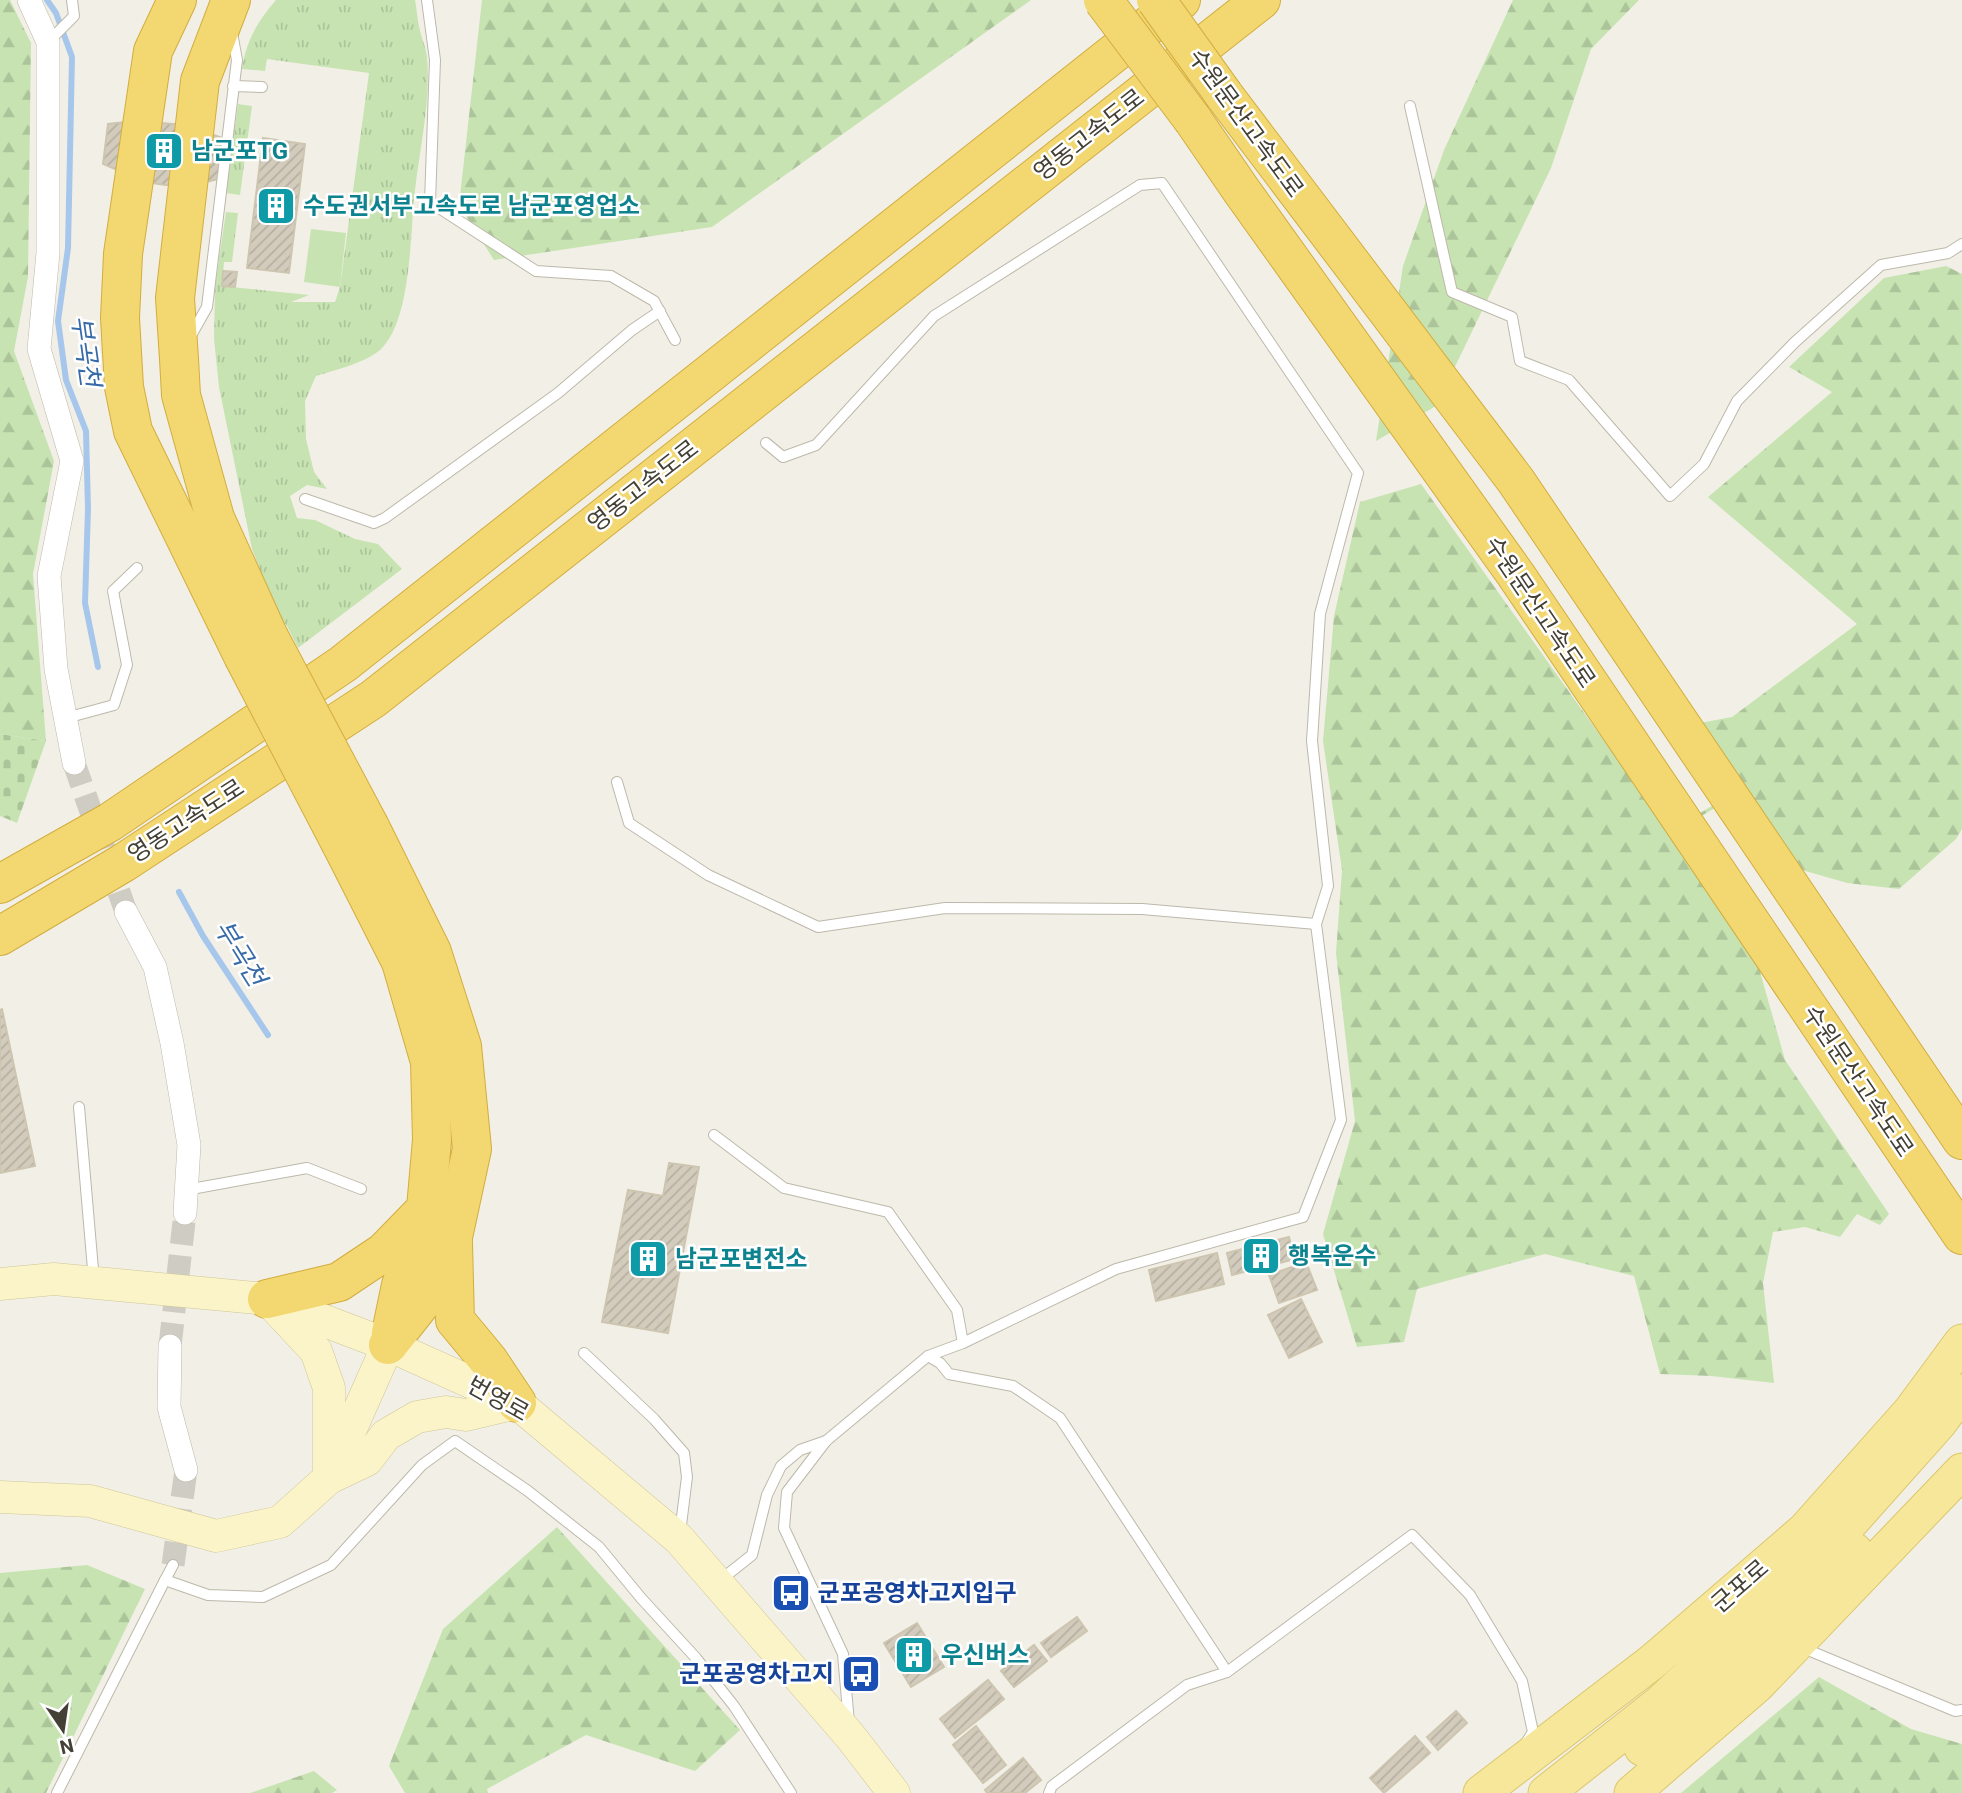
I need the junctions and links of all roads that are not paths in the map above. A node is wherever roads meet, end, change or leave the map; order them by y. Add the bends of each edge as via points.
1 (29, 0) edge
2 (72, 0) edge
3 (427, 0) edge
4 (1103, 0) edge
5 (1261, 0) edge
6 (1176, 1) edge
7 (229, 5) edge
8 (168, 6) edge
9 (48, 42) junction
10 (233, 86) junction
11 (262, 87) dead end
12 (1410, 106) dead end
13 (1962, 244) edge
14 (660, 312) junction
15 (675, 340) dead end
16 (178, 359) junction
17 (766, 443) dead end
18 (305, 499) dead end
19 (137, 568) dead end
20 (256, 646) junction
21 (66, 718) junction
22 (74, 763) tunnel mouth
23 (617, 782) dead end
24 (356, 836) junction
25 (0, 884) edge
26 (125, 912) tunnel mouth
27 (1316, 924) junction
28 (0, 936) edge
29 (79, 1107) dead end
30 (714, 1135) dead end
31 (1962, 1140) edge
32 (186, 1189) junction
33 (361, 1189) dead end
34 (426, 1208) junction
35 (185, 1213) tunnel mouth
36 (1958, 1229) edge
37 (453, 1237) junction
38 (0, 1284) edge
39 (95, 1284) junction
40 (267, 1299) junction
41 (1962, 1342) edge
42 (963, 1343) junction
43 (388, 1345) junction
44 (170, 1346) tunnel mouth
45 (584, 1353) dead end
46 (928, 1356) junction
47 (1962, 1392) edge
48 (517, 1403) junction
49 (461, 1428) junction
50 (1962, 1429) edge
51 (826, 1441) junction
52 (186, 1470) tunnel mouth
53 (1962, 1471) edge
54 (329, 1478) junction
55 (0, 1497) edge
56 (679, 1539) junction
57 (173, 1565) tunnel mouth
58 (165, 1580) junction
59 (717, 1583) junction
60 (1796, 1645) junction
61 (1227, 1672) junction
62 (1959, 1712) edge
63 (850, 1736) junction
64 (1492, 1785) edge
65 (57, 1793) edge
66 (791, 1793) edge
67 (894, 1793) edge
68 (1049, 1793) edge
69 (1546, 1793) edge
70 (1584, 1793) edge
71 (1632, 1793) edge

1 - 9 street
2 - 9 lane via 74,16
3 - 14 lane via 435,60 430,202 537,271 611,276 654,301
4 - 36 highway, 수원문산고속도로, bridge via 1516,575
5 - 28 highway, 영동고속도로 via 373,699 123,863
6 - 25 highway, 영동고속도로 via 343,664 110,821
6 - 31 highway, 수원문산고속도로, bridge via 1290,185 1516,481
7 - 10 lane via 236,60
7 - 16 highway via 200,82 175,298
8 - 20 highway via 153,51 123,254 124,387 133,431
9 - 21 street via 48,253 39,349 72,461 49,576 56,669
10 - 11 lane
10 - 16 lane via 207,307
12 - 13 lane via 1452,292 1513,317 1520,361 1569,380 1670,496 1704,464 1737,401 1881,265 1948,253
14 - 15 lane
14 - 18 lane via 558,393 385,518 374,523
16 - 20 highway via 181,395
17 - 27 lane via 783,457 816,445 934,316 1140,185 1162,183 1358,473 1320,614 1312,741 1328,886
19 - 21 lane via 113,591 127,665 114,705
20 - 24 highway, bridge
21 - 22 street
23 - 27 lane via 629,823 708,875 818,927 945,908 1142,909
24 - 34 highway via 401,962 430,1062 432,1140
24 - 37 highway via 432,952 462,1046 472,1149
26 - 32 street via 155,967 172,1043 189,1145
27 - 42 lane via 1341,1120 1303,1217 1116,1269
29 - 39 lane
30 - 42 lane via 784,1188 888,1212 957,1310
32 - 33 lane via 307,1168
32 - 35 street
34 - 40 highway via 384,1252 338,1282
34 - 43 highway via 401,1285
37 - 43 highway via 422,1302
37 - 48 highway via 455,1320
38 - 39 street, 번영로 via 54,1279
39 - 40 street, 번영로
40 - 43 street, 번영로
40 - 54 street via 316,1350 329,1388
41 - 64 main road, 군포로 via 1911,1411 1805,1530 1652,1662
42 - 46 lane
43 - 48 street, 번영로
43 - 54 street
44 - 52 street via 169,1406
45 - 56 lane via 684,1453 687,1477
46 - 51 lane
46 - 61 lane via 949,1374 1013,1386 1060,1418
47 - 69 main road, 군포로 via 1832,1543 1659,1704
48 - 49 street
48 - 56 street, 번영로
49 - 54 street via 446,1412 417,1416 386,1435 368,1460
49 - 58 lane via 331,1565 263,1597 208,1595
49 - 66 lane via 528,1491 598,1547 734,1706
50 - 70 main road via 1818,1591 1698,1705
51 - 59 lane via 800,1450 781,1466 767,1495 752,1555
51 - 63 lane via 787,1492 784,1528 843,1654
53 - 60 main road
54 - 55 street via 280,1522 216,1536 90,1501
56 - 59 street, 번영로
57 - 58 lane
58 - 65 lane
59 - 63 street, 번영로
60 - 62 lane
60 - 71 main road via 1757,1685
61 - 64 lane via 1412,1535 1470,1595 1522,1681 1533,1732
61 - 68 lane via 1187,1685 1052,1786
63 - 67 street, 번영로

